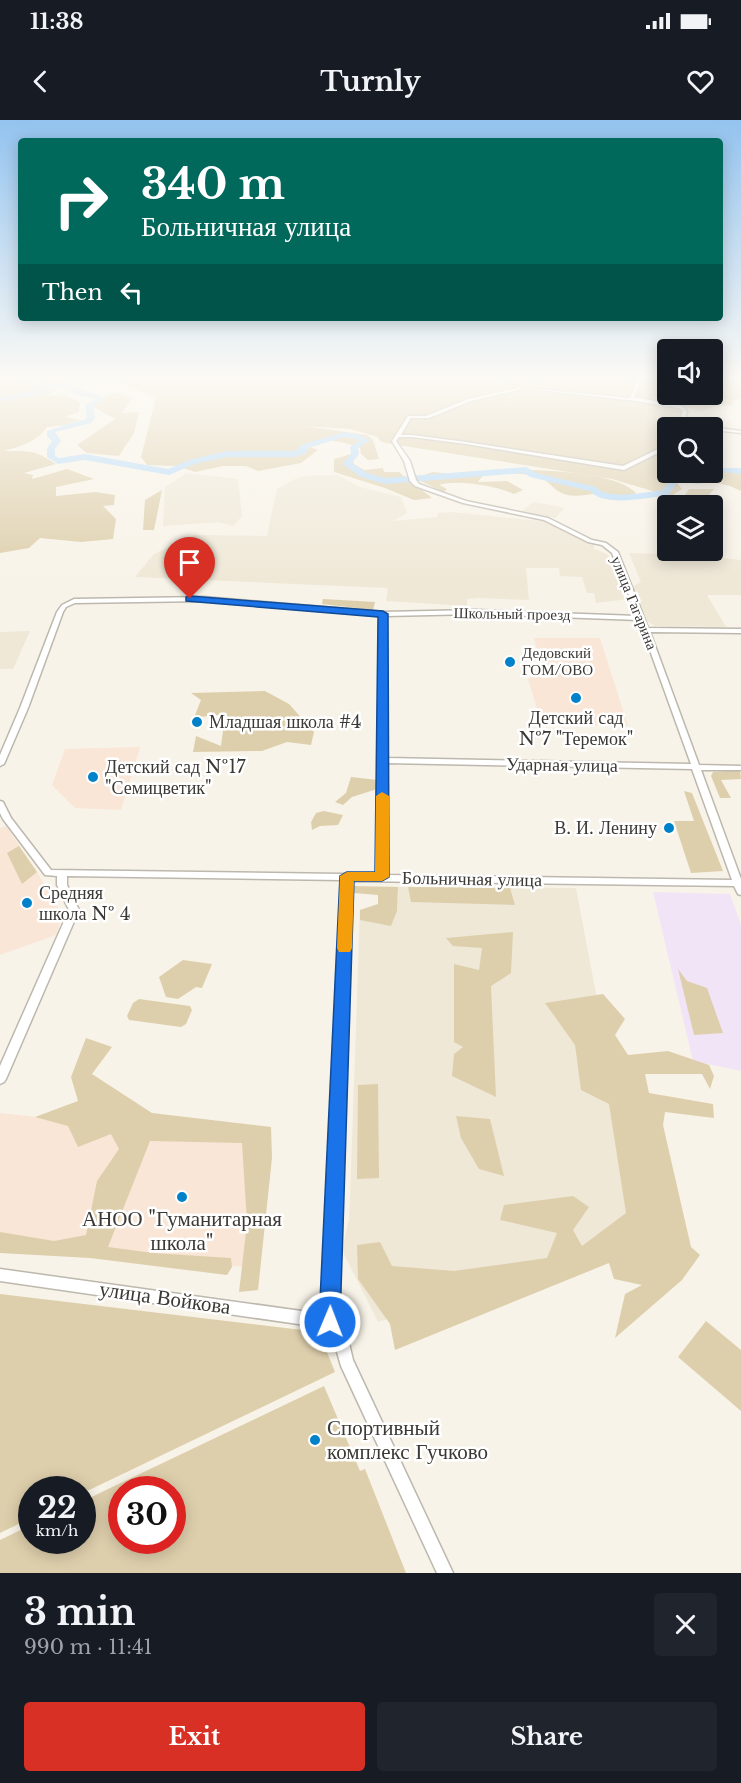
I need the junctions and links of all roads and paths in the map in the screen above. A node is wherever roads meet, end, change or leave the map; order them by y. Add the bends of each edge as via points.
1 (396, 445) edge
2 (477, 445) edge
3 (657, 452) edge
4 (383, 614) junction
5 (641, 618) junction
6 (646, 630) junction
7 (741, 631) edge
8 (383, 759) junction
9 (0, 764) edge
10 (696, 768) junction
11 (741, 768) edge
12 (0, 804) edge
13 (4, 820) edge
14 (62, 874) junction
15 (347, 876) junction
16 (382, 877) junction
17 (740, 888) edge
18 (0, 1079) edge
19 (0, 1275) edge
20 (330, 1322) junction
21 (445, 1573) edge

1 - 5 street, улица Гагарина via 407,461 412,479 458,500 546,519 604,544 615,552
2 - 3 street via 624,468
4 - 5 street, Школьный проезд via 476,612
4 - 8 street
4 - 9 street, Школьный проезд via 203,599 74,601 60,612
5 - 6 street, улица Гагарина
6 - 7 street
6 - 10 street, улица Гагарина
8 - 10 street, Ударная улица
8 - 16 street
10 - 11 street, Ударная улица
10 - 17 street, улица Гагарина
12 - 13 street
13 - 14 street via 48,873
14 - 15 street, Больничная улица
14 - 18 street via 62,885 74,910
15 - 16 street, Больничная улица
15 - 20 street
16 - 17 street, Больничная улица
19 - 20 street, улица Войкова
20 - 21 street

